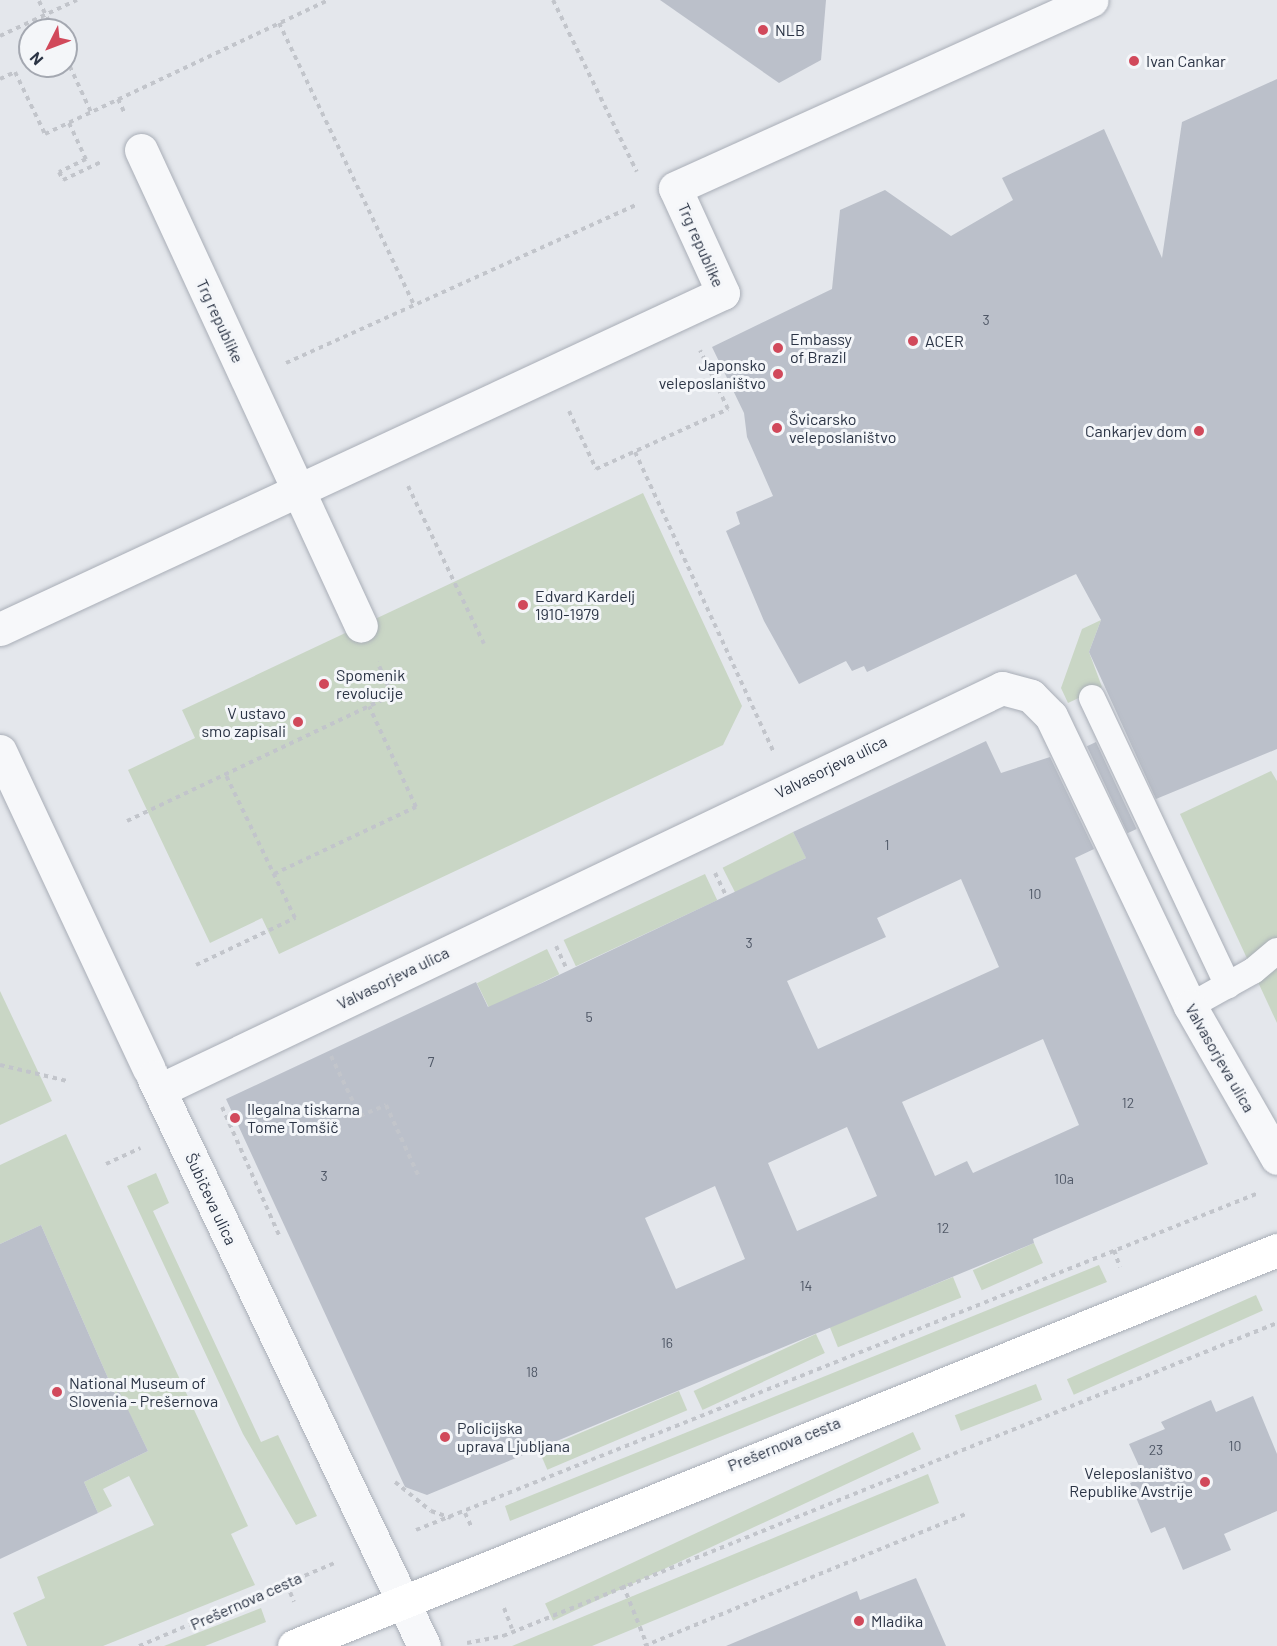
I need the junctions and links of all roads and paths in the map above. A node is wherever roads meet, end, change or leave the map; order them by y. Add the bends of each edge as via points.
1 (77, 0) edge
2 (328, 0) edge
3 (553, 0) edge
4 (1091, 0) edge
5 (39, 1) edge
6 (46, 14) junction
7 (48, 18) edge
8 (279, 23) junction
9 (0, 36) edge
10 (75, 78) edge
11 (0, 79) edge
12 (91, 112) junction
13 (69, 123) junction
14 (145, 159) joint
15 (640, 178) dead end
16 (620, 212) dead end
17 (414, 305) junction
18 (682, 312) junction
19 (551, 372) junction
20 (248, 381) junction
21 (390, 447) junction
22 (635, 452) junction
23 (299, 490) junction
24 (361, 626) joint
25 (0, 629) edge
26 (484, 644) dead end
27 (1092, 698) dead end
28 (368, 705) junction
29 (0, 751) edge
30 (225, 773) junction
31 (789, 787) junction
32 (127, 821) dead end
33 (274, 874) junction
34 (1277, 951) edge
35 (196, 966) dead end
36 (1228, 986) junction
37 (1190, 1006) junction
38 (312, 1017) junction
39 (214, 1064) junction
40 (0, 1065) edge
41 (154, 1078) junction
42 (67, 1081) dead end
43 (1277, 1158) edge
44 (419, 1177) dead end
45 (1262, 1192) dead end
46 (285, 1248) dead end
47 (1114, 1250) junction
48 (1277, 1250) edge
49 (1123, 1275) dead end
50 (1277, 1323) edge
51 (387, 1473) dead end
52 (465, 1513) junction
53 (966, 1514) dead end
54 (452, 1518) junction
55 (437, 1521) dead end
56 (472, 1529) dead end
57 (319, 1569) dead end
58 (287, 1584) junction
59 (623, 1585) junction
60 (403, 1602) junction
61 (295, 1604) dead end
62 (504, 1607) dead end
63 (512, 1629) junction
64 (646, 1645) edge
65 (139, 1646) edge
66 (294, 1646) edge
67 (424, 1646) edge
68 (455, 1646) edge

1 - 6 path
2 - 8 path
3 - 15 path
4 - 18 street, Trg republike via 675,188 723,292
5 - 6 path
6 - 7 path
6 - 9 path
8 - 12 path
8 - 17 path
10 - 12 path
11 - 13 path via 15,72 45,134
12 - 13 path
13 - 14 path via 86,159 59,172 63,180 116,155 127,178
14 - 20 street, Trg republike
16 - 17 path
17 - 20 path
18 - 19 street, Trg republike
18 - 22 path via 728,409
19 - 21 street, Trg republike
19 - 22 path via 596,469
20 - 23 street, Trg republike
21 - 23 street, Trg republike
21 - 26 path
22 - 31 path
23 - 24 street, Trg republike
23 - 25 street, Trg republike
24 - 28 path via 392,695
27 - 36 lane
28 - 30 path
28 - 33 path via 416,807
29 - 41 street, Šubičeva ulica
30 - 32 path
30 - 33 path
31 - 37 street, Valvasorjeva ulica via 990,691 1031,696 1051,716
31 - 38 street, Valvasorjeva ulica
33 - 35 path via 295,918
34 - 36 lane
36 - 37 lane
37 - 43 street, Valvasorjeva ulica
38 - 39 street, Valvasorjeva ulica
38 - 44 path via 360,1116 386,1105
39 - 41 street, Valvasorjeva ulica
39 - 46 path via 222,1110
40 - 42 path
41 - 60 street, Šubičeva ulica
45 - 47 path
47 - 49 path
47 - 52 path
48 - 60 main road, Prešernova cesta
50 - 59 path
51 - 54 path via 420,1504
52 - 54 path
52 - 56 path
53 - 64 path
54 - 55 path
57 - 58 path, Prešernova cesta
58 - 61 path
58 - 65 path, Prešernova cesta
59 - 63 path
59 - 64 path
60 - 66 main road, Prešernova cesta
60 - 67 street, Šubičeva ulica
62 - 63 path
63 - 68 path

